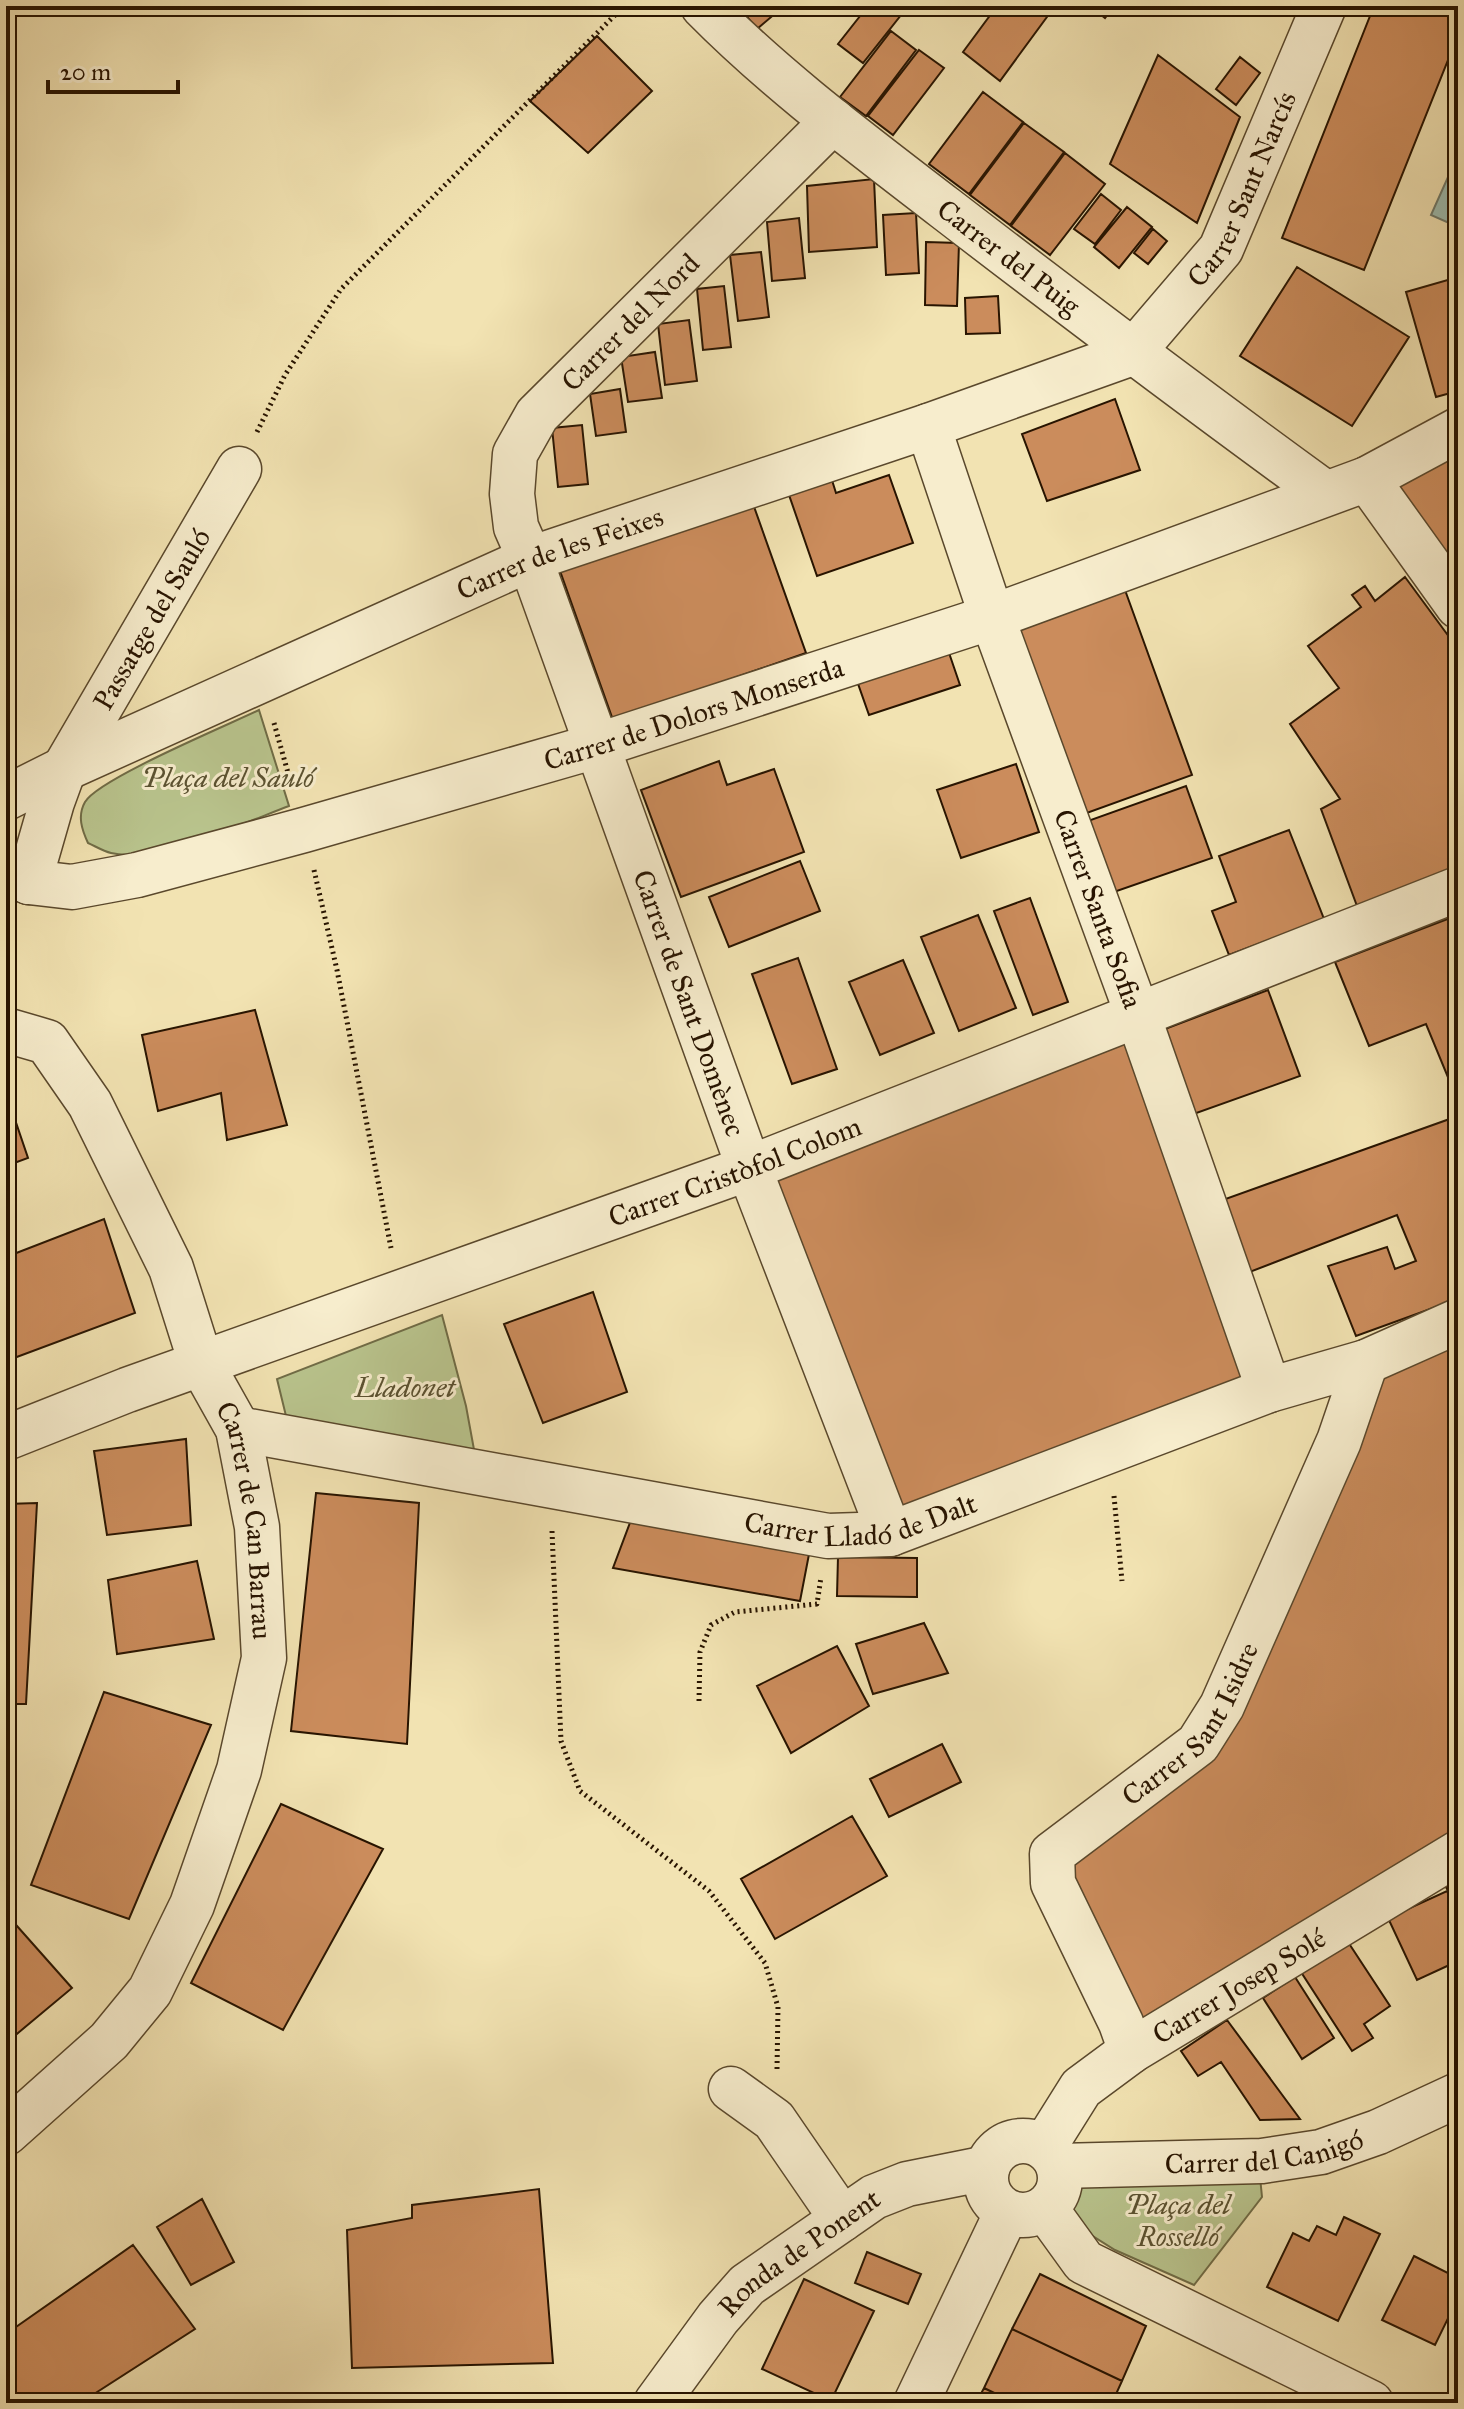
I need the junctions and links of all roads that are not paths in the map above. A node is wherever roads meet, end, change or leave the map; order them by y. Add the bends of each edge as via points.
1 (703, 6) edge
2 (1324, 6) edge
3 (833, 121) junction
4 (1132, 353) junction
5 (928, 426) junction
6 (1453, 433) edge
7 (239, 469) road end
8 (1367, 479) junction
9 (1325, 493) junction
10 (530, 559) junction
11 (1458, 606) edge
12 (992, 617) junction
13 (596, 746) junction
14 (64, 769) junction
15 (6, 798) edge
16 (18, 877) edge
17 (1458, 889) edge
18 (1138, 1016) junction
19 (6, 1030) edge
20 (749, 1168) junction
21 (1458, 1321) edge
22 (1366, 1362) junction
23 (201, 1363) junction
24 (1269, 1390) junction
25 (238, 1429) junction
26 (6, 1438) edge
27 (890, 1534) junction
28 (1458, 1853) edge
29 (1131, 2051) junction
30 (731, 2089) dead end
31 (1458, 2095) edge
32 (6, 2133) edge
33 (1052, 2157) junction
34 (987, 2168) junction
35 (1026, 2210) junction
36 (842, 2219) junction
37 (656, 2403) edge
38 (916, 2403) edge
39 (1371, 2403) edge

1 - 3 street, Carrer del Puig via 744,48
2 - 4 street, Carrer Sant Narcís via 1221,249
3 - 4 street, Carrer del Puig
3 - 10 street, Carrer del Nord via 537,415 515,454 512,494 516,527
4 - 5 street, Carrer de les Feixes
4 - 9 street, Carrer del Puig
5 - 10 street, Carrer de les Feixes
5 - 12 street, Carrer Santa Sofia
6 - 8 street, Carrer de Dolors Monserda
7 - 14 street, Passatge del Sauló
8 - 9 street, Carrer de Dolors Monserda
8 - 11 street
9 - 12 street, Carrer de Dolors Monserda
10 - 13 street, Carrer de Sant Domènec
10 - 14 street, Carrer de les Feixes
12 - 13 street, Carrer de Dolors Monserda
12 - 18 street, Carrer Santa Sofia
13 - 16 street, Carrer de Dolors Monserda via 137,875 72,887
13 - 20 street, Carrer de Sant Domènec
14 - 15 street, Carrer de les Feixes
14 - 16 street
17 - 18 street, Carrer Cristòfol Colom
18 - 20 street, Carrer Cristòfol Colom
18 - 24 street, Carrer Santa Sofia
19 - 23 street, Carrer de Can Barrau via 47,1042 90,1104 171,1268
20 - 23 street, Carrer Cristòfol Colom
20 - 27 street, Carrer de Sant Domènec
21 - 22 street, Carrer Lladó de Dalt
22 - 24 street, Carrer Lladó de Dalt
22 - 29 street, Carrer Sant Isidre via 1339,1441 1222,1706 1198,1744 1052,1854 1053,1883
23 - 25 street, Carrer de Can Barrau
23 - 26 street, Carrer Cristòfol Colom
24 - 27 street, Carrer Lladó de Dalt
25 - 27 street, Carrer Lladó de Dalt via 828,1536
25 - 32 street, Carrer de Can Barrau via 257,1527 264,1658 239,1770 192,1905 150,1991 109,2041
28 - 29 street, Carrer Josep Solé
29 - 33 street, Carrer Josep Solé via 1081,2088
30 - 36 street via 774,2120
31 - 33 street, Carrer del Canigó via 1321,2152 1262,2161
33 - 34 street via 1030,2141 1014,2142 994,2154
33 - 35 street via 1056,2197
34 - 35 street via 986,2185 993,2201
34 - 36 street, Ronda de Ponent via 907,2184 874,2197
35 - 38 street
35 - 39 street via 1084,2262
36 - 37 street, Ronda de Ponent via 747,2285

